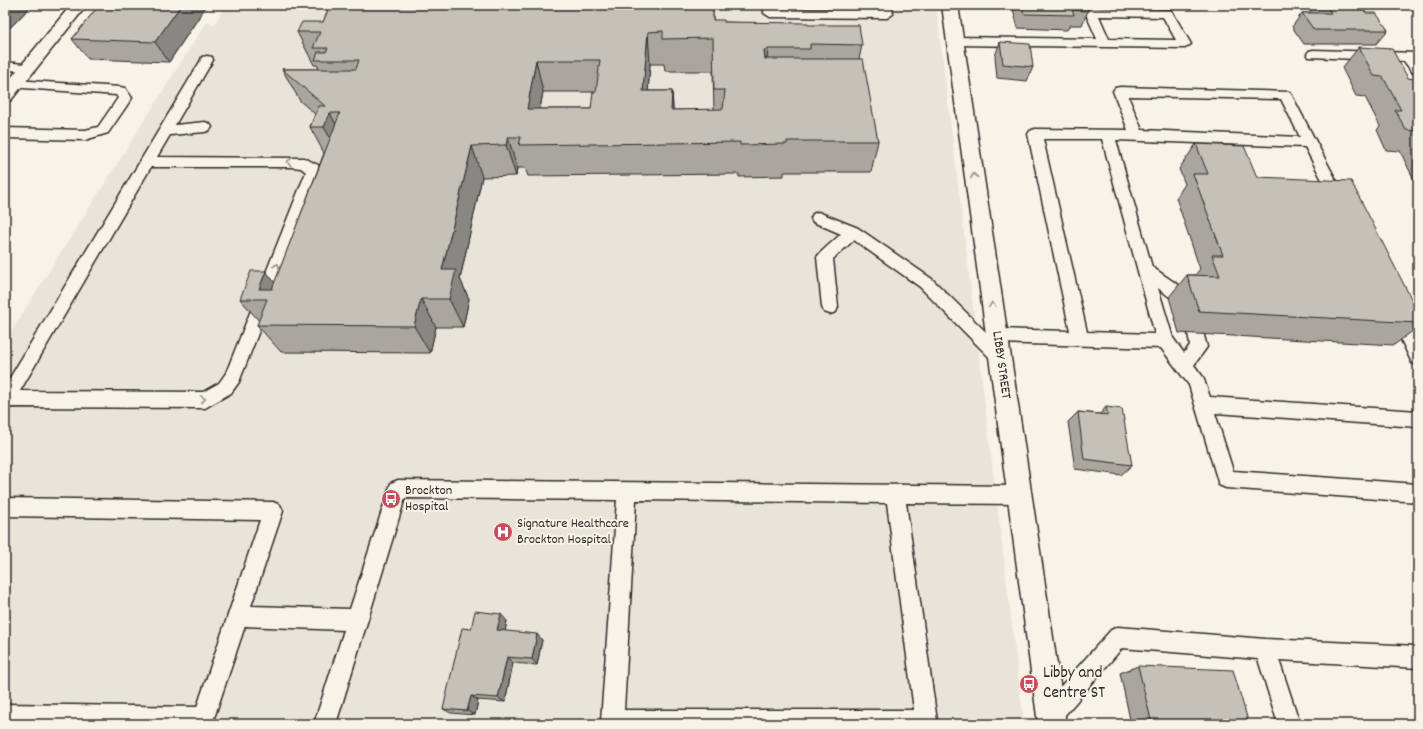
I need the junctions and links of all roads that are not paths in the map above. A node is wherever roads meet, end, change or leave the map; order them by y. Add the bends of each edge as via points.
1 (79, 5) edge
2 (770, 5) edge
3 (886, 5) edge
4 (950, 5) edge
5 (955, 41) junction
6 (1105, 43) junction
7 (1313, 54) dead end
8 (1413, 57) edge
9 (207, 60) dead end
10 (5, 66) edge
11 (28, 68) junction
12 (1418, 70) edge
13 (10, 90) edge
14 (205, 127) dead end
15 (165, 131) junction
16 (5, 133) edge
17 (1108, 135) junction
18 (1136, 136) junction
19 (1310, 142) junction
20 (147, 162) junction
21 (1348, 216) edge
22 (818, 218) dead end
23 (853, 232) junction
24 (1144, 269) junction
25 (1184, 298) dead end
26 (1391, 301) edge
27 (830, 307) dead end
28 (1196, 334) dead end
29 (1080, 339) junction
30 (1165, 341) junction
31 (998, 346) junction
32 (1418, 358) edge
33 (1184, 365) junction
34 (6, 400) edge
35 (1203, 404) junction
36 (1418, 419) edge
37 (627, 491) junction
38 (1418, 493) edge
39 (895, 494) junction
40 (1019, 495) junction
41 (5, 507) edge
42 (238, 616) junction
43 (358, 620) junction
44 (1265, 649) junction
45 (1418, 657) edge
46 (5, 715) edge
47 (1052, 719) edge
48 (325, 724) edge
49 (1289, 724) edge

1 - 11 street
2 - 3 lane via 770,13 887,14
4 - 5 street, LIBBY STREET
5 - 6 lane
31 -> 5 street, LIBBY STREET
6 - 6 lane via 1149,43 1185,44 1167,14 1091,12
7 - 8 lane
8 - 12 lane
9 - 15 lane
10 - 11 lane
11 - 13 street
13 - 16 lane via 120,91 125,98 103,130 85,135
14 - 15 lane
15 - 20 lane
17 - 18 lane
17 - 24 lane
17 - 29 lane via 1034,134
18 - 19 lane
18 - 19 lane via 1120,91 1285,95
19 - 21 lane
20 - 34 lane
34 -> 20 lane via 205,400 225,388 233,377 314,173 310,166 304,163
22 - 23 lane
23 - 27 lane via 825,257
23 - 31 lane via 926,283
24 - 25 lane
24 - 30 lane
26 - 32 lane
28 - 33 lane via 1198,347
29 - 30 lane
29 - 31 lane
30 - 33 lane
31 - 40 street, LIBBY STREET
33 - 35 lane via 1197,382
35 - 36 lane
35 - 38 lane via 1226,478
37 - 39 lane
37 - 39 lane via 612,721 926,721
37 - 43 lane via 398,489
39 - 40 lane
40 - 47 street, LIBBY STREET
41 - 42 lane via 273,511
42 - 43 lane
42 - 46 lane via 204,718
43 - 48 lane
44 - 45 lane
44 - 47 lane via 1118,637
44 - 49 lane

